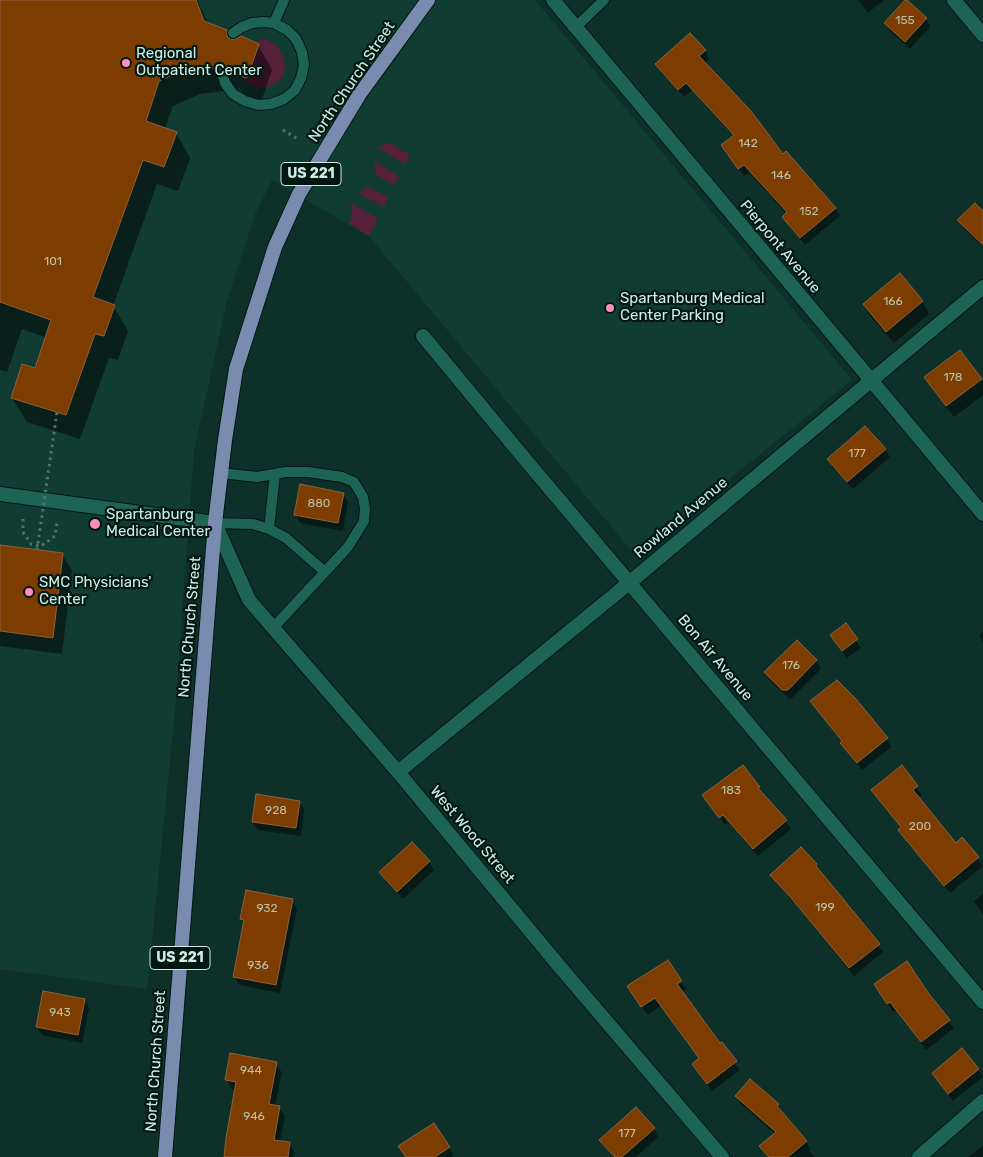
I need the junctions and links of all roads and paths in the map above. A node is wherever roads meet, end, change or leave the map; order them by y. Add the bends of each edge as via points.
1 (284, 0) edge
2 (428, 0) edge
3 (553, 0) edge
4 (604, 0) edge
5 (954, 0) edge
6 (274, 23) junction
7 (576, 27) junction
8 (233, 33) dead end
9 (983, 35) edge
10 (221, 70) dead end
11 (283, 130) dead end
12 (298, 139) dead end
13 (983, 287) edge
14 (423, 336) dead end
15 (871, 381) junction
16 (57, 412) dead end
17 (221, 473) junction
18 (275, 474) junction
19 (0, 494) edge
20 (983, 514) edge
21 (24, 519) dead end
22 (57, 523) dead end
23 (215, 523) junction
24 (269, 529) junction
25 (37, 550) dead end
26 (325, 572) junction
27 (629, 583) junction
28 (273, 628) junction
29 (398, 772) junction
30 (983, 1002) edge
31 (983, 1101) edge
32 (165, 1157) edge
33 (722, 1157) edge
34 (919, 1157) edge

1 - 6 lane
2 - 17 main road, North Church Street / US 221 via 354,103 299,194 275,247 236,369
3 - 7 street, Pierpont Avenue
4 - 7 lane
5 - 9 street
6 - 8 lane via 252,23
6 - 10 lane via 296,39 304,65 294,90 284,99 258,105 245,101 233,94
7 - 15 street, Pierpont Avenue
11 - 12 path
13 - 15 street, Rowland Avenue
14 - 27 street, Bon Air Avenue
15 - 20 street, Pierpont Avenue
15 - 27 street, Rowland Avenue
16 - 25 path, bridge
17 - 18 lane via 257,477
17 - 23 main road, North Church Street / US 221
18 - 24 lane
18 - 26 lane via 308,472 348,479 358,487 363,497 364,521 348,547
19 - 23 street
21 - 22 path via 23,532 31,544 41,546 55,536
23 - 24 lane via 252,524
23 - 28 street, West Wood Street via 248,600
23 - 32 main road, North Church Street / US 221
24 - 26 lane via 286,538
26 - 28 lane
27 - 29 street, Rowland Avenue
27 - 30 street, Bon Air Avenue
28 - 29 street, West Wood Street
29 - 33 street, West Wood Street
31 - 34 street

